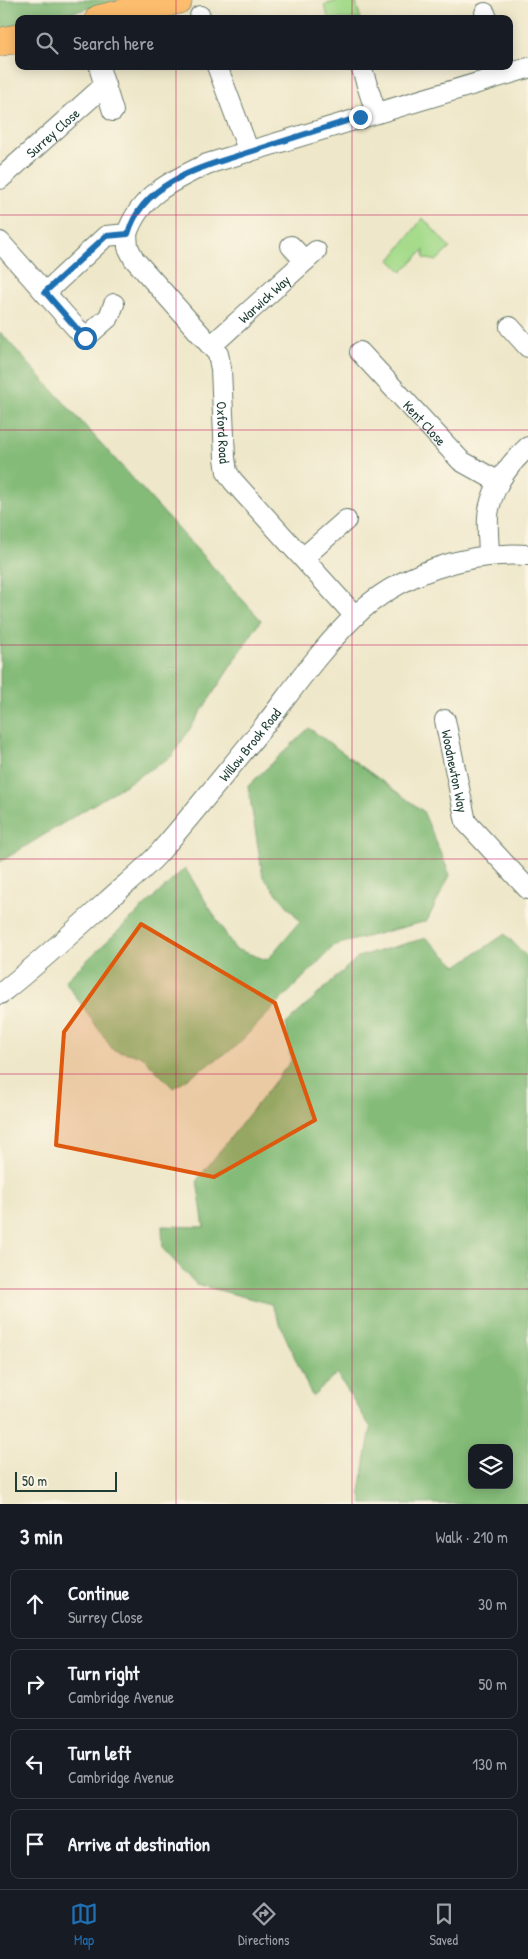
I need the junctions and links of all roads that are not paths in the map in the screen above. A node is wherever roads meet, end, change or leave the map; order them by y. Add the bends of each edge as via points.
1 (178, 0) edge
2 (116, 15) edge
3 (15, 39) edge
4 (0, 42) edge
5 (528, 68) edge
6 (513, 69) edge
7 (218, 70) edge
8 (362, 70) edge
9 (504, 70) edge
10 (113, 111) dead end
11 (376, 113) junction
12 (249, 152) junction
13 (0, 179) edge
14 (128, 234) junction
15 (0, 242) edge
16 (291, 246) dead end
17 (45, 292) junction
18 (114, 304) dead end
19 (510, 327) dead end
20 (211, 346) junction
21 (528, 347) edge
22 (360, 352) dead end
23 (528, 447) edge
24 (499, 482) junction
25 (346, 520) dead end
26 (528, 555) edge
27 (489, 556) junction
28 (303, 558) junction
29 (355, 616) junction
30 (445, 720) dead end
31 (528, 889) edge
32 (0, 994) edge

1 - 2 highway
3 - 4 highway
5 - 6 street
7 - 12 street
8 - 11 street
9 - 11 street
10 - 13 street, Surrey Close via 102,77
11 - 12 street
12 - 14 street via 207,164 164,187 134,216
14 - 17 street via 106,236
14 - 20 street, Oxford Road via 128,247 134,259
15 - 17 street
16 - 20 street, Warwick Way via 311,256
17 - 18 street via 85,338 109,317
19 - 21 street
20 - 28 street, Oxford Road via 218,354 221,368 227,472
22 - 24 street, Kent Close via 460,461
23 - 24 street
24 - 27 street via 488,510
25 - 28 street
26 - 27 street, Willow Brook Road
27 - 29 street, Willow Brook Road via 423,573 388,592
28 - 29 street, Oxford Road
29 - 32 street, Willow Brook Road via 314,661 157,855
30 - 31 street, Woodnewton Way via 466,822

